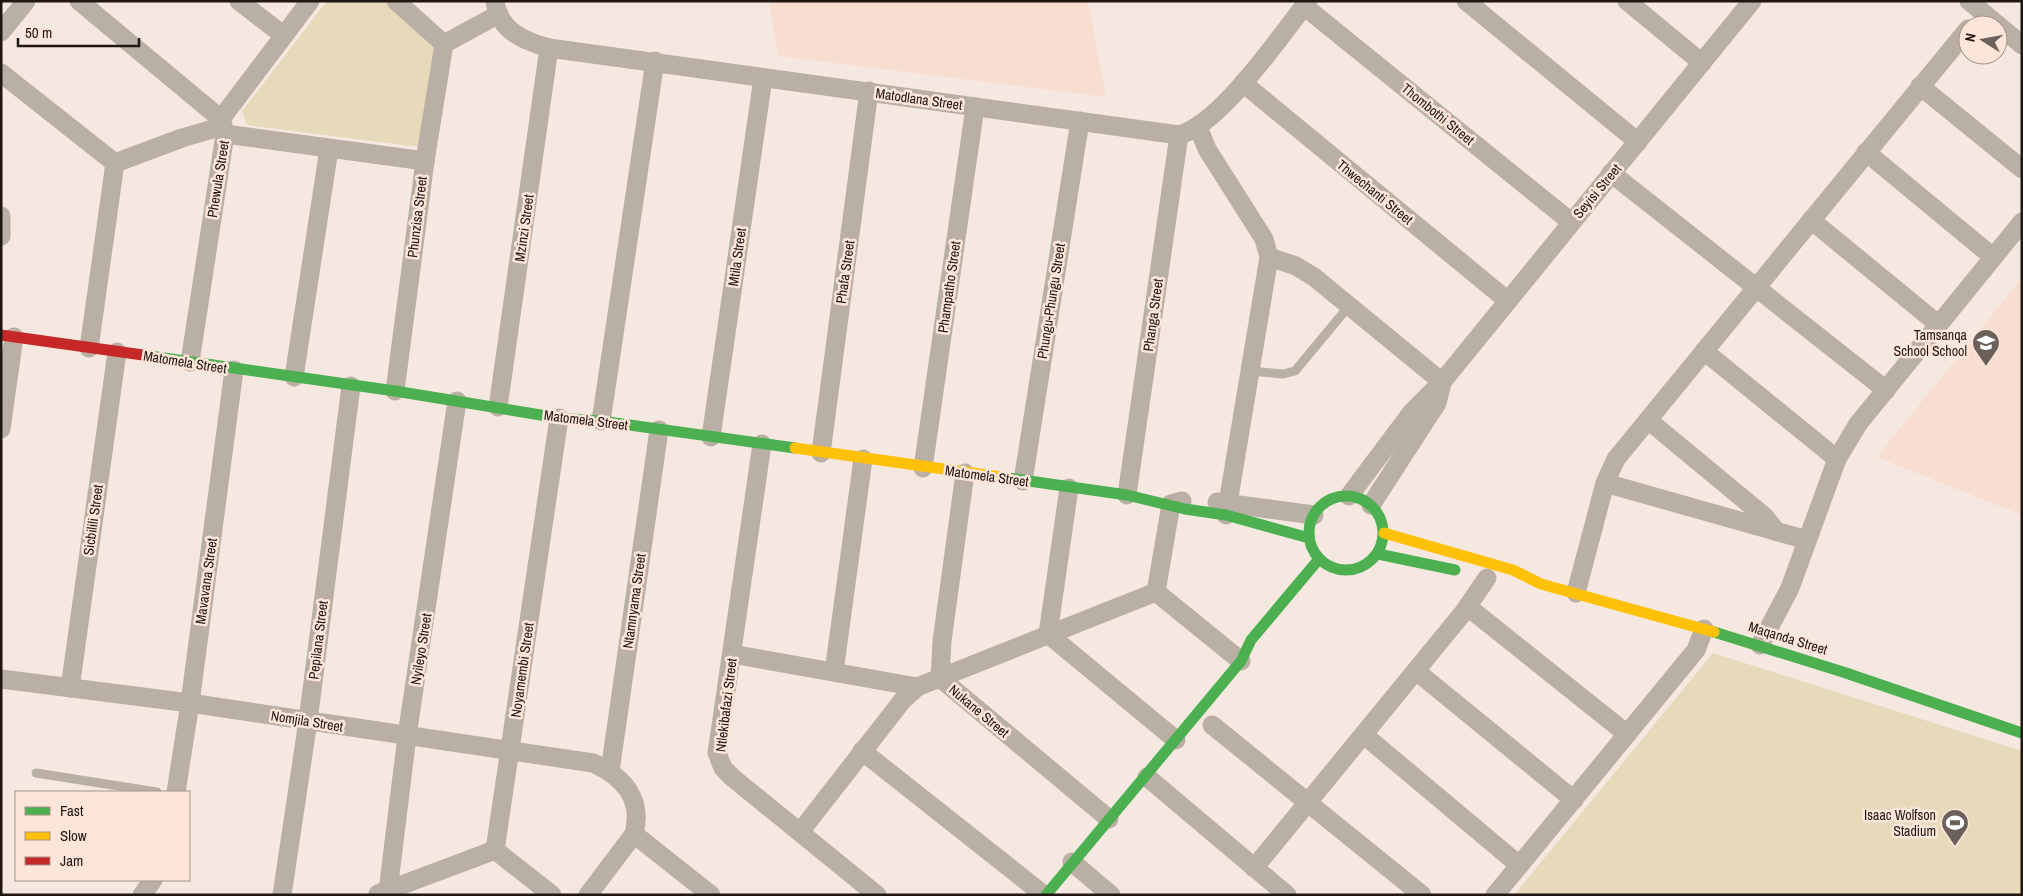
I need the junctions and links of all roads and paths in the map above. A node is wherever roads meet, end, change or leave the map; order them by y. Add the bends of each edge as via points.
1 (26, 1) edge
2 (79, 1) edge
3 (239, 1) edge
4 (310, 1) edge
5 (396, 1) edge
6 (1466, 1) edge
7 (1628, 1) edge
8 (1752, 1) edge
9 (1306, 4) edge
10 (497, 7) edge
11 (1, 32) edge
12 (2008, 33) edge
13 (283, 35) junction
14 (1958, 41) edge
15 (444, 44) junction
16 (2022, 45) edge
17 (550, 48) junction
18 (655, 61) junction
19 (1702, 63) junction
20 (1, 73) edge
21 (763, 78) junction
22 (1242, 83) junction
23 (1920, 86) junction
24 (869, 91) junction
25 (975, 107) junction
26 (1080, 121) junction
27 (223, 126) junction
28 (1198, 127) junction
29 (1179, 135) junction
30 (1638, 142) junction
31 (329, 149) junction
32 (1866, 152) junction
33 (425, 161) junction
34 (115, 163) junction
35 (2022, 169) edge
36 (1611, 173) junction
37 (1, 216) edge
38 (1811, 220) junction
39 (1571, 222) junction
40 (2022, 222) edge
41 (1, 236) edge
42 (1270, 257) junction
43 (1993, 257) junction
44 (1756, 288) junction
45 (1508, 301) junction
46 (1349, 306) junction
47 (1939, 325) junction
48 (8, 336) edge
49 (89, 348) junction
50 (1704, 351) junction
51 (117, 352) junction
52 (190, 362) junction
53 (234, 370) junction
54 (1251, 371) junction
55 (294, 377) junction
56 (1442, 382) junction
57 (351, 386) junction
58 (1886, 390) junction
59 (395, 391) junction
60 (457, 401) junction
61 (498, 407) junction
62 (559, 418) junction
63 (1648, 420) junction
64 (601, 421) junction
65 (1, 429) edge
66 (659, 430) junction
67 (711, 436) junction
68 (762, 444) junction
69 (821, 453) junction
70 (863, 458) junction
71 (1837, 459) junction
72 (923, 468) junction
73 (965, 473) junction
74 (1023, 481) junction
75 (1605, 483) junction
76 (1069, 488) junction
77 (1127, 496) junction
78 (1349, 496) junction
79 (1171, 504) junction
80 (1371, 505) junction
81 (1227, 509) junction
82 (1314, 515) junction
83 (1777, 532) junction
84 (1384, 533) junction
85 (1309, 538) junction
86 (1807, 540) junction
87 (1378, 554) junction
88 (1319, 559) junction
89 (1340, 571) junction
90 (1483, 577) joint
91 (1327, 579) dead end
92 (1510, 584) dead end
93 (1541, 584) junction
94 (1158, 585) junction
95 (1576, 593) junction
96 (1468, 607) junction
97 (1704, 628) junction
98 (1048, 634) junction
99 (1263, 644) dead end
100 (1760, 645) junction
101 (732, 654) junction
102 (1242, 661) junction
103 (1416, 671) junction
104 (834, 672) junction
105 (940, 678) junction
106 (1, 679) edge
107 (916, 687) junction
108 (70, 688) junction
109 (190, 703) junction
110 (308, 722) junction
111 (1212, 725) dead end
112 (2022, 733) edge
113 (1627, 734) junction
114 (1364, 735) junction
115 (407, 736) junction
116 (1176, 740) junction
117 (862, 751) junction
118 (510, 752) junction
119 (610, 771) junction
120 (36, 773) dead end
121 (1146, 777) junction
122 (151, 791) edge
123 (176, 791) edge
124 (1574, 800) junction
125 (1308, 802) junction
126 (1109, 819) junction
127 (800, 832) junction
128 (634, 834) junction
129 (495, 850) junction
130 (1072, 862) junction
131 (1520, 865) junction
132 (1254, 868) junction
133 (152, 881) edge
134 (386, 893) edge
135 (142, 895) edge
136 (282, 895) edge
137 (552, 895) edge
138 (588, 895) edge
139 (711, 895) edge
140 (877, 895) edge
141 (1045, 895) edge
142 (1111, 895) edge
143 (1287, 895) edge
144 (1422, 895) edge
145 (1495, 895) edge

1 - 11 street
2 - 27 street
3 - 13 street
4 - 13 street
5 - 15 street
6 - 30 street
7 - 19 street
8 - 19 street, Seyisi Street
9 - 22 street
9 - 39 street, Thombothi Street
10 - 15 street
10 - 17 street, Matodlana Street via 513,34
12 - 16 street
13 - 27 street
14 - 23 street
15 - 33 street, Phunzisa Street
17 - 18 street, Matodlana Street
17 - 61 street, Mzinzi Street
18 - 21 street, Matodlana Street
18 - 64 street
19 - 30 street, Seyisi Street
20 - 34 street
21 - 24 street, Matodlana Street
21 - 67 street, Mtila Street
22 - 28 street via 1213,116
22 - 45 street, Thwechanti Street
23 - 32 street
23 - 35 street
24 - 25 street, Matodlana Street
24 - 69 street, Phafa Street
25 - 26 street, Matodlana Street
25 - 72 street, Phampatho Street
26 - 29 street, Matodlana Street
26 - 74 street, Phungu-Phungu Street
27 - 31 street
27 - 34 street
27 - 52 street, Phewula Street
28 - 29 street
28 - 42 street via 1207,149 1264,240
29 - 77 street, Phanga Street
30 - 36 street, Seyisi Street
31 - 33 street
31 - 55 street
32 - 38 street
32 - 43 street
33 - 59 street, Phunzisa Street
34 - 49 street
36 - 39 street, Seyisi Street
36 - 44 street
37 - 41 street
38 - 44 street
38 - 47 street
39 - 45 street, Seyisi Street
40 - 43 street
42 - 46 street via 1304,270
42 - 54 street
43 - 47 street
44 - 50 street
44 - 58 street
45 - 56 street, Seyisi Street
46 - 54 lane via 1295,371 1283,374
46 - 56 street
47 - 58 street
48 - 49 street, Matomela Street
48 - 65 street
49 - 51 street, Matomela Street
50 - 63 street
50 - 71 street
51 - 52 street, Matomela Street
51 - 108 street, Sicbilili Street
52 - 53 street, Matomela Street
53 - 55 street, Matomela Street
53 - 109 street, Mavavana Street
54 - 81 street
55 - 57 street, Matomela Street
56 - 78 street, Seyisi Street via 1412,412
56 - 80 street, Seyisi Street via 1437,404
57 - 59 street, Matomela Street
57 - 110 street, Pepilana Street
58 - 71 street via 1858,424
59 - 60 street, Matomela Street
60 - 61 street, Matomela Street
60 - 115 street, Nyileyo Street
61 - 62 street, Matomela Street
62 - 64 street, Matomela Street
62 - 118 street, Noyamembi Street
63 - 75 street via 1616,459
63 - 83 street via 1764,516
64 - 66 street, Matomela Street
66 - 67 street, Matomela Street
66 - 119 street, Ntamnyama Street
67 - 68 street, Matomela Street
68 - 69 street, Matomela Street
68 - 101 street, Ntlekibafazi Street
69 - 70 street, Matomela Street
70 - 72 street, Matomela Street
70 - 104 street
71 - 86 street
72 - 73 street, Matomela Street
73 - 74 street, Matomela Street
73 - 105 street, Nukane Street via 942,640
74 - 76 street, Matomela Street
75 - 83 street
75 - 95 street
76 - 77 street, Matomela Street
76 - 98 street
77 - 79 street, Matomela Street
78 - 80 street
78 - 82 street via 1332,498
79 - 81 street, Matomela Street via 1184,500
79 - 94 street
80 - 84 street via 1379,515
81 - 82 street, Matomela Street
81 - 85 street, Matomela Street
82 - 85 street via 1309,526
83 - 86 street
84 - 87 street
84 - 93 street, Maqanda Street via 1513,570
85 - 88 street
86 - 100 street via 1790,588
87 - 89 street via 1361,568
87 - 90 street
88 - 89 street
88 - 102 street via 1251,640
89 - 91 street
90 - 96 street
92 - 93 street, Maqanda Street
93 - 95 street, Maqanda Street
94 - 98 street
94 - 102 street
95 - 97 street, Maqanda Street
96 - 103 street
96 - 113 street
97 - 100 street, Maqanda Street
97 - 113 street via 1696,650
98 - 105 street
98 - 116 street
99 - 102 street
100 - 112 street, Maqanda Street via 1924,697
101 - 104 street
101 - 127 street, Ntlekibafazi Street via 717,753 723,768 733,778
102 - 116 street
103 - 114 street
103 - 124 street
104 - 107 street
105 - 107 street
105 - 126 street, Nukane Street
106 - 108 street, Nomjila Street
107 - 117 street
108 - 109 street, Nomjila Street
109 - 110 street, Nomjila Street
109 - 123 street, Mavavana Street
110 - 115 street, Nomjila Street
110 - 136 street, Pepilana Street
111 - 125 street
113 - 124 street
114 - 125 street
114 - 131 street
115 - 118 street, Nomjila Street
115 - 134 street, Nyileyo Street
116 - 121 street
117 - 127 street
117 - 141 street
118 - 119 street, Nomjila Street via 593,763
118 - 129 street, Noyamembi Street
119 - 128 street via 633,799 637,810
120 - 122 lane
121 - 126 street
121 - 132 street
124 - 131 street
125 - 132 street
125 - 144 street
126 - 130 street
127 - 140 street, Ntlekibafazi Street
128 - 138 street
128 - 139 street
129 - 134 street
129 - 137 street
130 - 141 street
130 - 142 street
131 - 145 street
132 - 143 street
133 - 135 street

